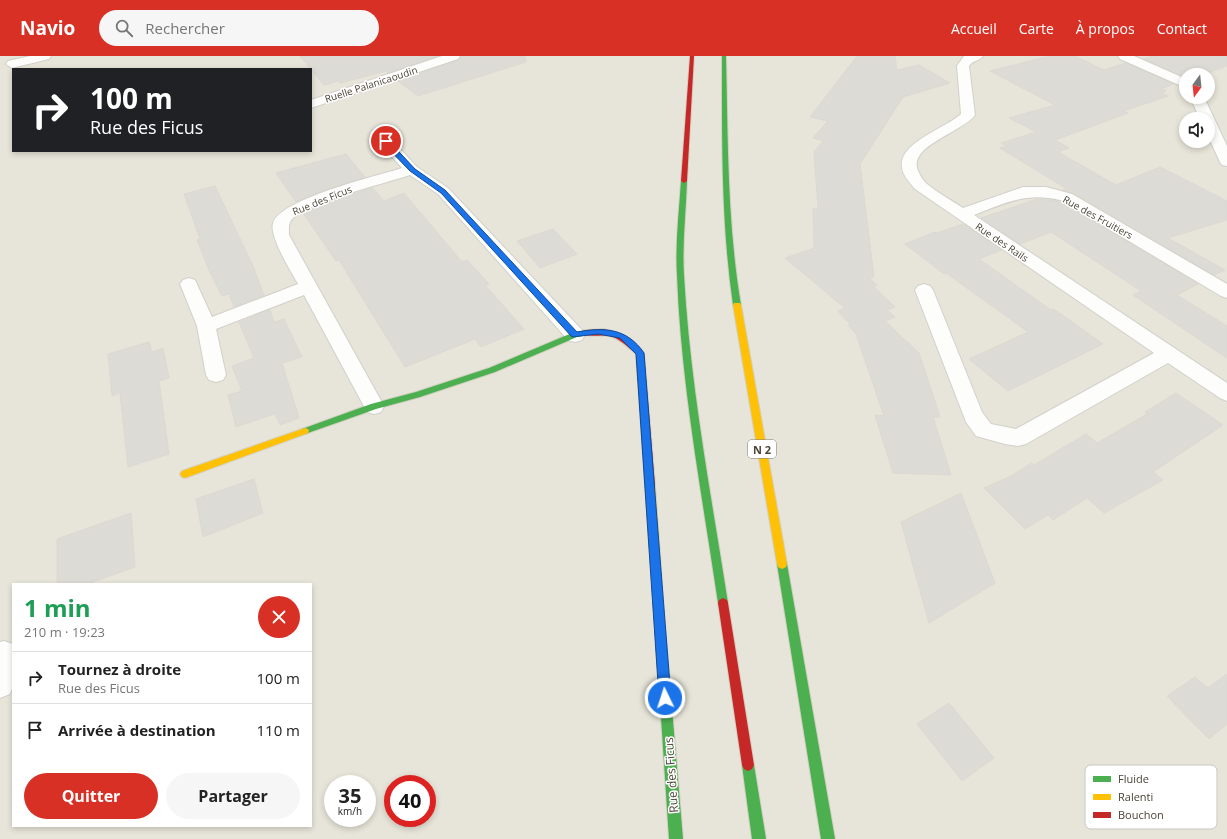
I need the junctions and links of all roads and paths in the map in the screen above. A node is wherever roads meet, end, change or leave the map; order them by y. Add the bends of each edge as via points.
1 (45, 56) edge
2 (454, 56) edge
3 (692, 56) edge
4 (724, 56) edge
5 (977, 56) edge
6 (1124, 56) edge
7 (12, 64) dead end
8 (1179, 81) edge
9 (312, 104) edge
10 (1215, 135) edge
11 (386, 141) dead end
12 (1227, 162) edge
13 (412, 170) junction
14 (960, 214) junction
15 (189, 284) dead end
16 (308, 287) junction
17 (924, 290) dead end
18 (1227, 292) edge
19 (206, 326) junction
20 (575, 335) junction
21 (1168, 354) junction
22 (216, 374) dead end
23 (1227, 394) edge
24 (374, 406) junction
25 (185, 474) dead end
26 (4, 654) dead end
27 (0, 684) edge
28 (676, 839) edge
29 (759, 839) edge
30 (828, 839) edge

1 - 7 street
2 - 9 street, Ruelle Palanicaoudin
3 - 29 main road via 682,204 680,273 683,317 695,418
4 - 30 main road, N 2 via 725,186 733,285
5 - 14 street, Rue des Rails via 968,59 963,66 968,115 963,122 919,146 911,154 908,166 920,186
6 - 8 street
10 - 12 street
11 - 13 street
13 - 16 street, Rue des Ficus via 334,194 288,214 281,223 281,235
13 - 20 street via 443,191
14 - 18 street, Rue des Fruitiers via 1023,192 1046,192 1066,197
14 - 21 street, Rue des Rails
15 - 19 street
16 - 19 street
16 - 24 street, Rue des Ficus
17 - 21 street via 973,416 984,430 1005,436 1018,438
19 - 22 street
20 - 24 main road, Rue des Ficus via 492,370 417,395
20 - 28 main road, Rue des Ficus via 598,331 622,336 640,353
21 - 23 street, Rue des Rails
24 - 25 main road, Rue des Ficus
26 - 27 street

